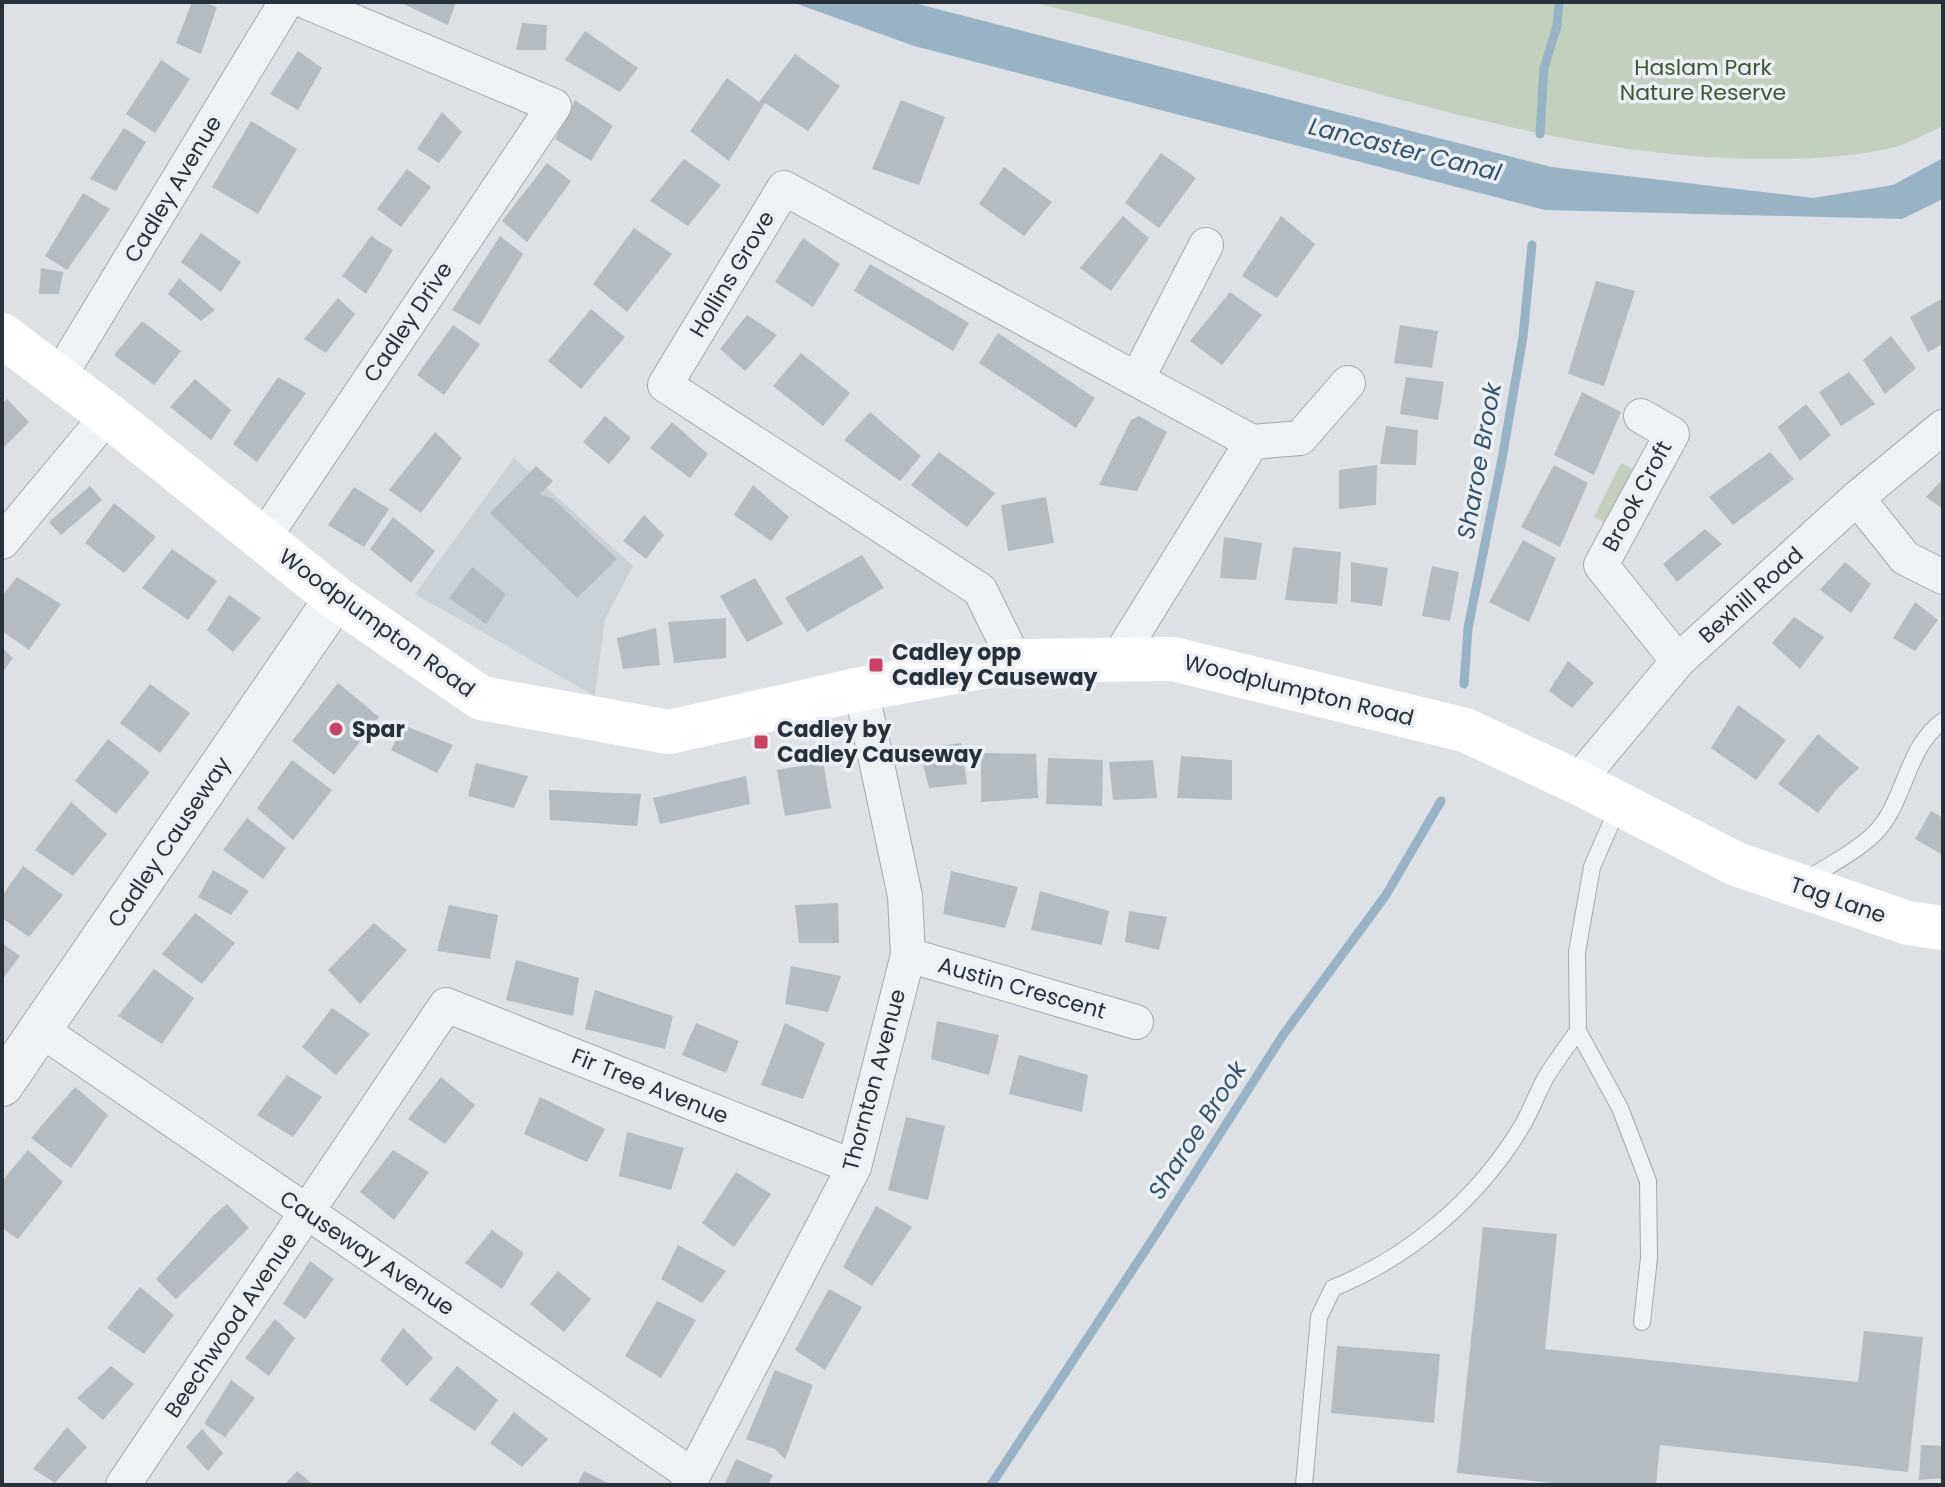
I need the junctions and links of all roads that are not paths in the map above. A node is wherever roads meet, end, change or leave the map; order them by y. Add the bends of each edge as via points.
1 (286, 2) edge
2 (307, 2) edge
3 (1206, 245) dead end
4 (2, 335) edge
5 (59, 377) junction
6 (1137, 379) junction
7 (1348, 383) dead end
8 (108, 415) junction
9 (1641, 416) dead end
10 (1943, 427) edge
11 (1252, 442) junction
12 (1857, 498) junction
13 (263, 539) junction
14 (2, 542) edge
15 (1943, 577) edge
16 (336, 598) junction
17 (1117, 660) junction
18 (1015, 661) junction
19 (1678, 661) junction
20 (861, 689) junction
21 (1943, 721) edge
22 (1577, 782) junction
23 (1619, 804) junction
24 (1736, 864) joint
25 (1797, 886) junction
26 (1943, 928) edge
27 (908, 955) junction
28 (446, 1005) joint
29 (1136, 1022) dead end
30 (41, 1030) junction
31 (1578, 1031) junction
32 (2, 1085) edge
33 (854, 1167) junction
34 (307, 1212) junction
35 (1642, 1322) dead end
36 (690, 1480) edge
37 (136, 1481) edge
38 (1304, 1485) edge

1 - 5 street, Cadley Avenue
2 - 13 street, Cadley Drive via 554,106
3 - 6 street
4 - 5 main road, Woodplumpton Road
5 - 8 main road, Woodplumpton Road
6 - 11 street, Hollins Grove
6 - 18 street, Hollins Grove via 784,188 665,385 980,590
7 - 11 street via 1300,438
8 - 13 main road, Woodplumpton Road
8 - 14 street
9 - 19 street, Brook Croft via 1672,434 1601,565
10 - 12 street, Bexhill Road
11 - 17 street
12 - 15 street via 1905,558
12 - 19 street, Bexhill Road
13 - 16 main road, Woodplumpton Road
16 - 20 main road, Woodplumpton Road via 481,698 669,732
16 - 30 street, Cadley Causeway
17 - 18 main road, Woodplumpton Road
17 - 22 main road, Woodplumpton Road via 1173,659 1465,730
18 - 20 main road, Woodplumpton Road
19 - 22 street, Bexhill Road
20 - 27 street, Thornton Avenue via 905,896
21 - 25 lane via 1914,757 1875,833
22 - 23 main road, Woodplumpton Road
23 - 24 main road, Woodplumpton Road
23 - 31 lane via 1592,867 1577,952
24 - 25 main road, Tag Lane
25 - 26 main road, Tag Lane via 1908,923
27 - 29 street, Austin Crescent
27 - 33 street, Thornton Avenue
28 - 33 street, Fir Tree Avenue
28 - 34 street, Beechwood Avenue
30 - 32 street, Cadley Causeway
30 - 34 street, Causeway Avenue
31 - 35 lane via 1620,1108 1648,1181 1649,1258
31 - 38 lane via 1521,1127 1445,1219 1395,1257 1333,1288 1319,1317
33 - 36 street, Thornton Avenue
34 - 36 street, Causeway Avenue
34 - 37 street, Beechwood Avenue

